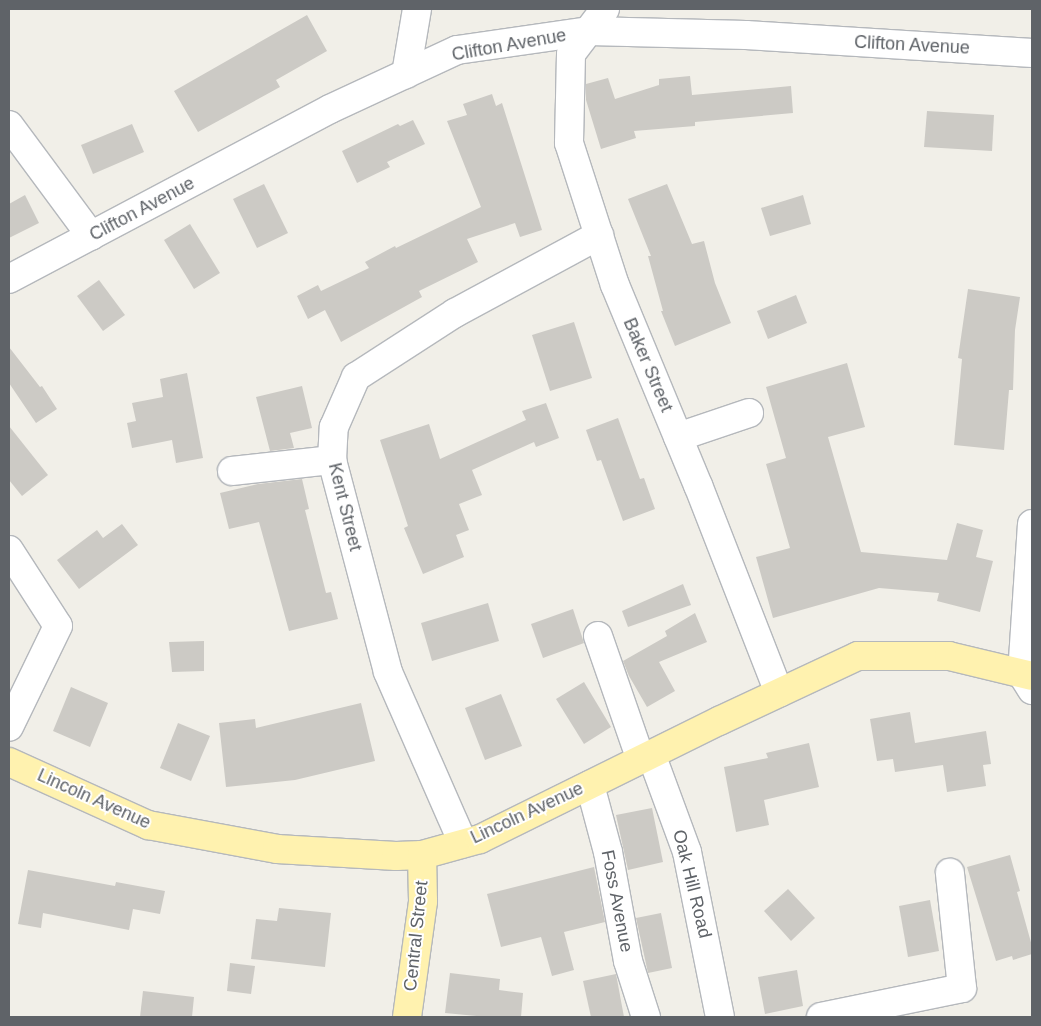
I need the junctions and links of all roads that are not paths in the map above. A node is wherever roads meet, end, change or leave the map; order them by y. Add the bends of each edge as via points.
1 (417, 9) edge
2 (605, 9) edge
3 (589, 31) junction
4 (1032, 52) edge
5 (406, 74) junction
6 (9, 124) edge
7 (599, 235) junction
8 (92, 236) junction
9 (9, 279) edge
10 (750, 413) dead end
11 (678, 437) junction
12 (332, 460) junction
13 (232, 471) dead end
14 (1032, 524) edge
15 (9, 550) edge
16 (598, 636) dead end
17 (1029, 680) edge
18 (779, 693) junction
19 (9, 726) edge
20 (646, 757) junction
21 (9, 762) edge
22 (590, 785) junction
23 (462, 843) junction
24 (422, 855) junction
25 (950, 873) dead end
26 (407, 1017) edge
27 (646, 1017) edge
28 (720, 1017) edge
29 (820, 1017) edge

1 - 5 street
2 - 3 street, Baker Street
3 - 4 street, Clifton Avenue via 746,35
3 - 5 street, Clifton Avenue via 457,50
3 - 7 street, Baker Street via 571,54 569,143
5 - 8 street, Clifton Avenue via 330,109
6 - 8 street
7 - 11 street, Baker Street via 615,286
7 - 12 street, Kent Street via 455,313 356,377 334,427
8 - 9 street, Clifton Avenue
10 - 11 street
11 - 18 street, Baker Street
12 - 13 street
12 - 23 street, Kent Street via 388,672
14 - 17 street
15 - 19 street via 58,626
16 - 20 street, Oak Hill Road
17 - 18 main road, Lincoln Avenue via 950,656 858,656
18 - 20 main road, Lincoln Avenue
20 - 22 main road, Lincoln Avenue
20 - 28 street, Oak Hill Road via 687,852
21 - 24 main road, Lincoln Avenue via 148,826 276,849
22 - 23 main road, Lincoln Avenue via 480,839
22 - 27 street, Foss Avenue via 608,852 628,961
23 - 24 main road, Lincoln Avenue
24 - 26 main road, Central Street via 423,901
25 - 29 street via 962,988

